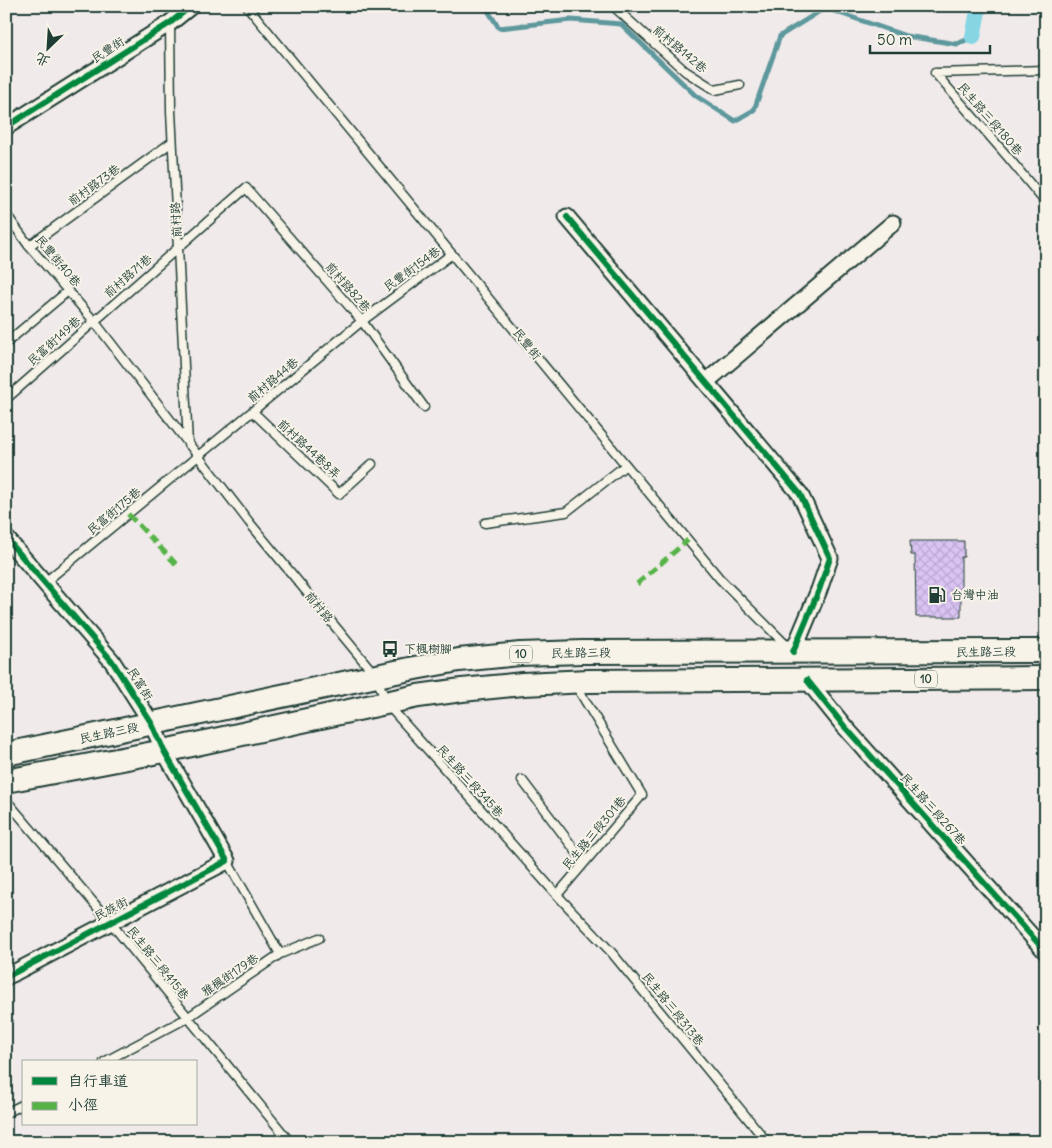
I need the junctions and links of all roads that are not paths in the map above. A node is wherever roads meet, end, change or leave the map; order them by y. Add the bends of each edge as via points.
1 (191, 6) edge
2 (247, 6) edge
3 (613, 6) edge
4 (170, 23) junction
5 (1046, 70) edge
6 (740, 85) dead end
7 (6, 127) edge
8 (172, 142) junction
9 (246, 188) joint
10 (1046, 203) edge
11 (6, 214) edge
12 (566, 217) dead end
13 (893, 223) dead end
14 (29, 246) junction
15 (177, 248) junction
16 (452, 254) junction
17 (68, 291) junction
18 (362, 320) junction
19 (94, 321) junction
20 (6, 342) edge
21 (706, 382) junction
22 (6, 399) edge
23 (424, 408) dead end
24 (253, 412) junction
25 (188, 444) junction
26 (198, 456) junction
27 (372, 464) dead end
28 (626, 465) junction
29 (485, 523) dead end
30 (6, 538) edge
31 (44, 583) junction
32 (1046, 651) edge
33 (794, 656) junction
34 (376, 676) junction
35 (805, 676) junction
36 (1046, 678) edge
37 (574, 681) junction
38 (387, 704) junction
39 (152, 724) junction
40 (164, 751) junction
41 (6, 754) edge
42 (522, 780) dead end
43 (6, 782) edge
44 (6, 800) edge
45 (226, 861) junction
46 (584, 862) junction
47 (557, 895) junction
48 (110, 922) junction
49 (319, 938) dead end
50 (1046, 952) edge
51 (280, 954) junction
52 (8, 972) edge
53 (187, 1018) junction
54 (108, 1060) edge
55 (22, 1105) edge
56 (6, 1113) edge
57 (290, 1142) edge
58 (767, 1142) edge

1 - 4 street
2 - 16 lane, 民豐街
3 - 6 lane, 前村路142巷 via 685,71 715,90
4 - 7 street, 民豐街
4 - 8 lane, 前村路
5 - 10 lane, 民生路三段180巷 via 935,73
8 - 14 lane, 前村路73巷
8 - 15 lane, 前村路
9 - 15 lane, 前村路71巷
9 - 18 lane, 前村路82巷
11 - 14 lane, 民豐街40巷
12 - 21 street
13 - 21 street
14 - 17 lane, 民豐街40巷
15 - 19 lane, 前村路71巷
15 - 25 lane, 前村路
16 - 18 lane, 民豐街154巷
16 - 28 lane, 民豐街
17 - 19 lane, 民豐街40巷
17 - 20 lane
18 - 23 lane, 前村路82巷
18 - 24 lane, 前村路44巷
19 - 22 lane, 民富街149巷
19 - 25 lane, 前村路
21 - 33 street via 800,494 830,558
24 - 26 lane, 前村路44巷
24 - 27 lane, 前村路44巷8弄 via 340,494
25 - 26 lane, 前村路
26 - 31 lane, 民富街175巷
26 - 34 lane, 前村路
28 - 29 lane via 566,512
28 - 33 lane, 民豐街 via 720,579
30 - 31 street, 民富街
31 - 39 street, 民富街 via 112,661
32 - 33 main road, 民生路三段 / 10
33 - 34 main road, 民生路三段 / 10 via 520,654 459,660
34 - 38 lane, 民生路三段345巷
34 - 39 main road, 民生路三段 / 10
35 - 36 main road, 10
35 - 37 main road, 10
35 - 50 street, 民生路三段267巷 via 844,726
37 - 38 main road, 10 via 462,690
37 - 46 lane, 民生路三段301巷 via 642,795
38 - 40 main road, 10
38 - 47 lane, 民生路三段345巷
39 - 40 street, 民富街
39 - 41 main road, 民生路三段 / 10
40 - 43 main road, 10
40 - 45 street, 民富街
42 - 46 lane
44 - 48 lane, 民生路三段415巷
45 - 48 street, 民族街
45 - 51 lane, 民富街
46 - 47 lane, 民生路三段301巷
47 - 58 lane, 民生路三段313巷 via 612,953
48 - 52 street, 民族街
48 - 53 lane, 民生路三段415巷
49 - 51 lane, 雅楓街179巷
51 - 53 lane, 雅楓街179巷
53 - 54 lane, 雅楓街179巷
53 - 57 lane, 民生路三段415巷
55 - 56 lane

